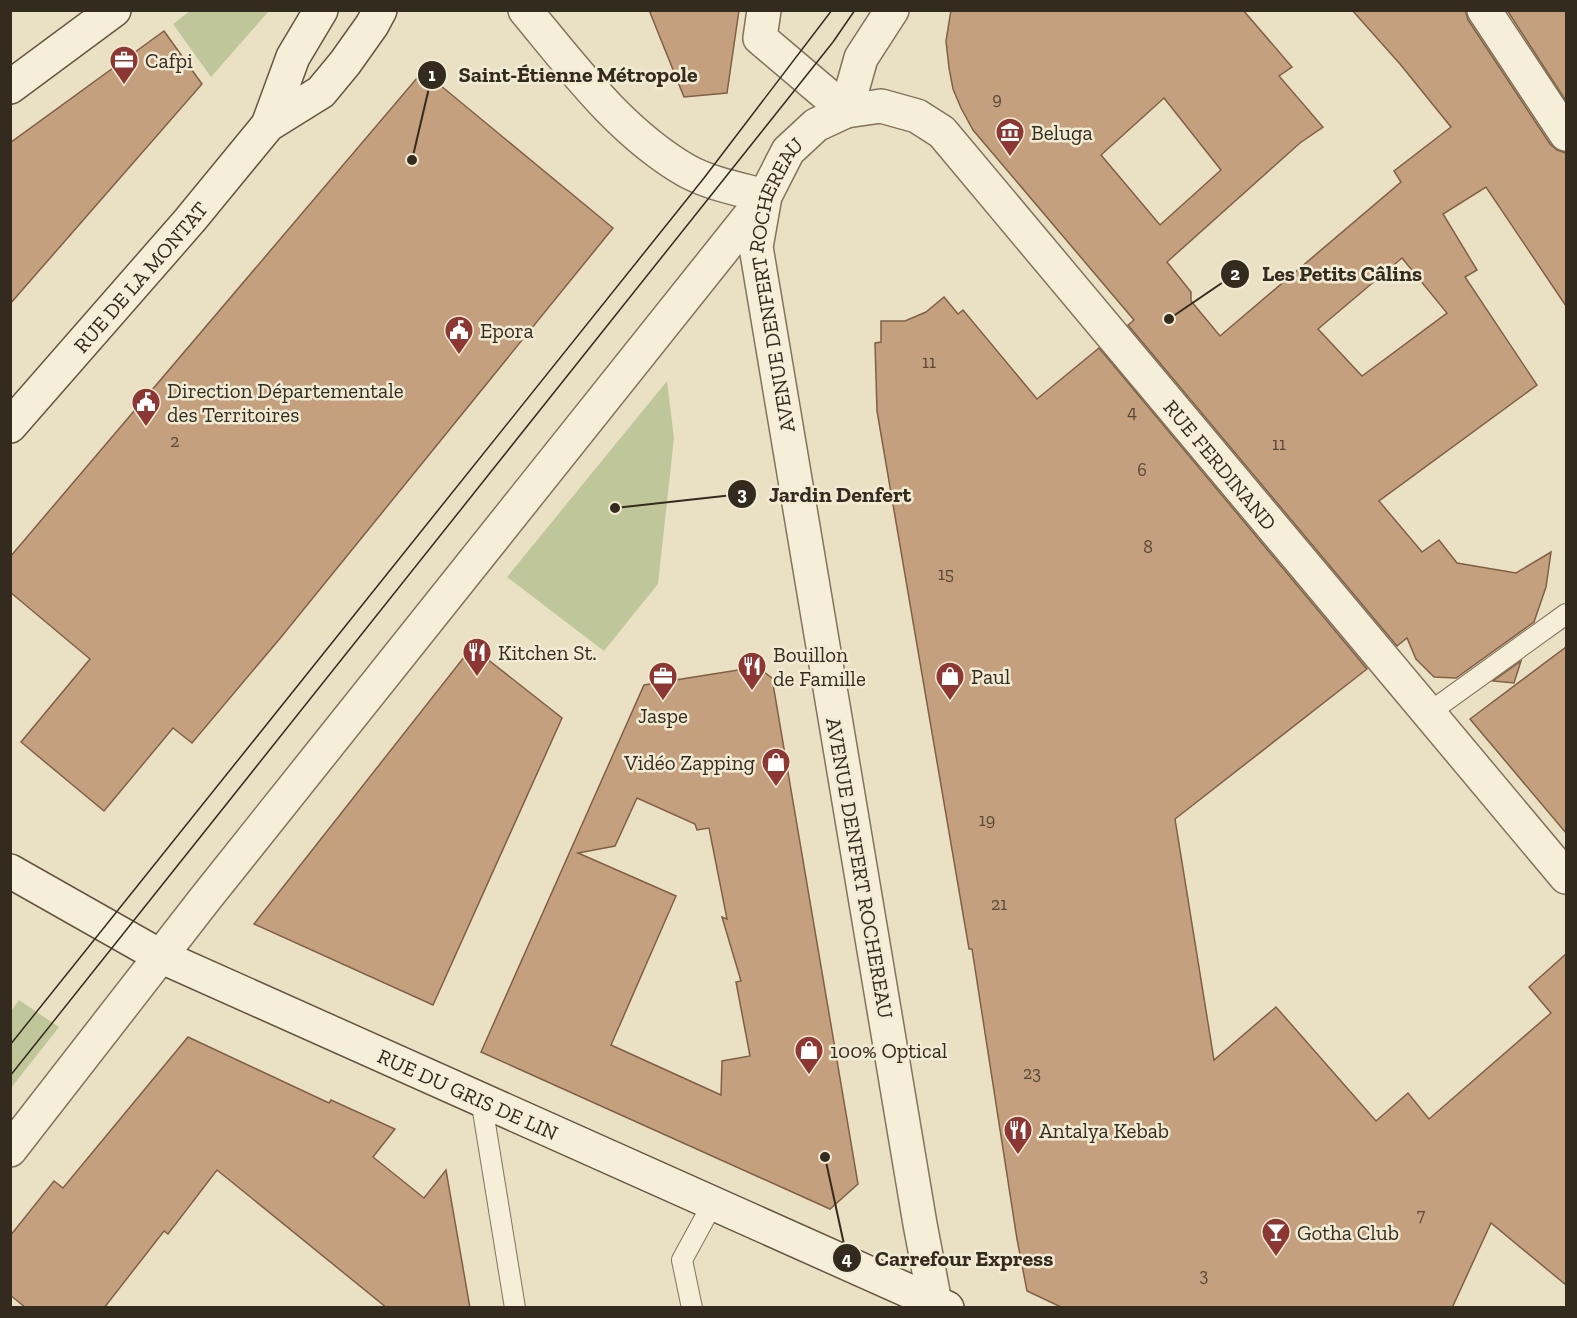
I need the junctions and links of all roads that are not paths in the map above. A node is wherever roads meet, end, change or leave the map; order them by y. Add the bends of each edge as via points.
1 (114, 10) edge
2 (321, 10) edge
3 (380, 10) edge
4 (525, 10) edge
5 (764, 10) edge
6 (892, 10) edge
7 (1484, 10) edge
8 (10, 87) edge
9 (846, 111) junction
10 (268, 125) junction
11 (1566, 134) edge
12 (765, 196) junction
13 (10, 426) edge
14 (1566, 614) edge
15 (1430, 712) junction
16 (10, 871) edge
17 (1566, 877) edge
18 (160, 956) junction
19 (481, 1100) junction
20 (10, 1150) edge
21 (713, 1203) junction
22 (939, 1306) edge
23 (515, 1308) edge
24 (692, 1308) edge

1 - 8 street
2 - 10 street, RUE DE LA MONTAT via 292,57
3 - 10 street, RUE DE LA MONTAT via 321,92
4 - 12 street via 585,82 646,142 687,171
5 - 9 street via 760,38
6 - 9 street via 861,58
7 - 11 street
9 - 12 street, AVENUE DENFERT ROCHEREAU via 816,125 788,151
9 - 15 street, RUE FERDINAND via 881,106 917,116 942,132
10 - 13 street, RUE DE LA MONTAT
12 - 18 street
12 - 22 street, AVENUE DENFERT ROCHEREAU via 756,247 918,1212
14 - 15 lane
15 - 17 street, RUE FERDINAND
16 - 18 street, RUE DU GRIS DE LIN
18 - 19 street, RUE DU GRIS DE LIN
18 - 20 street
19 - 21 street, RUE DU GRIS DE LIN
19 - 23 lane
21 - 22 street, RUE DU GRIS DE LIN
21 - 24 lane via 682,1260

